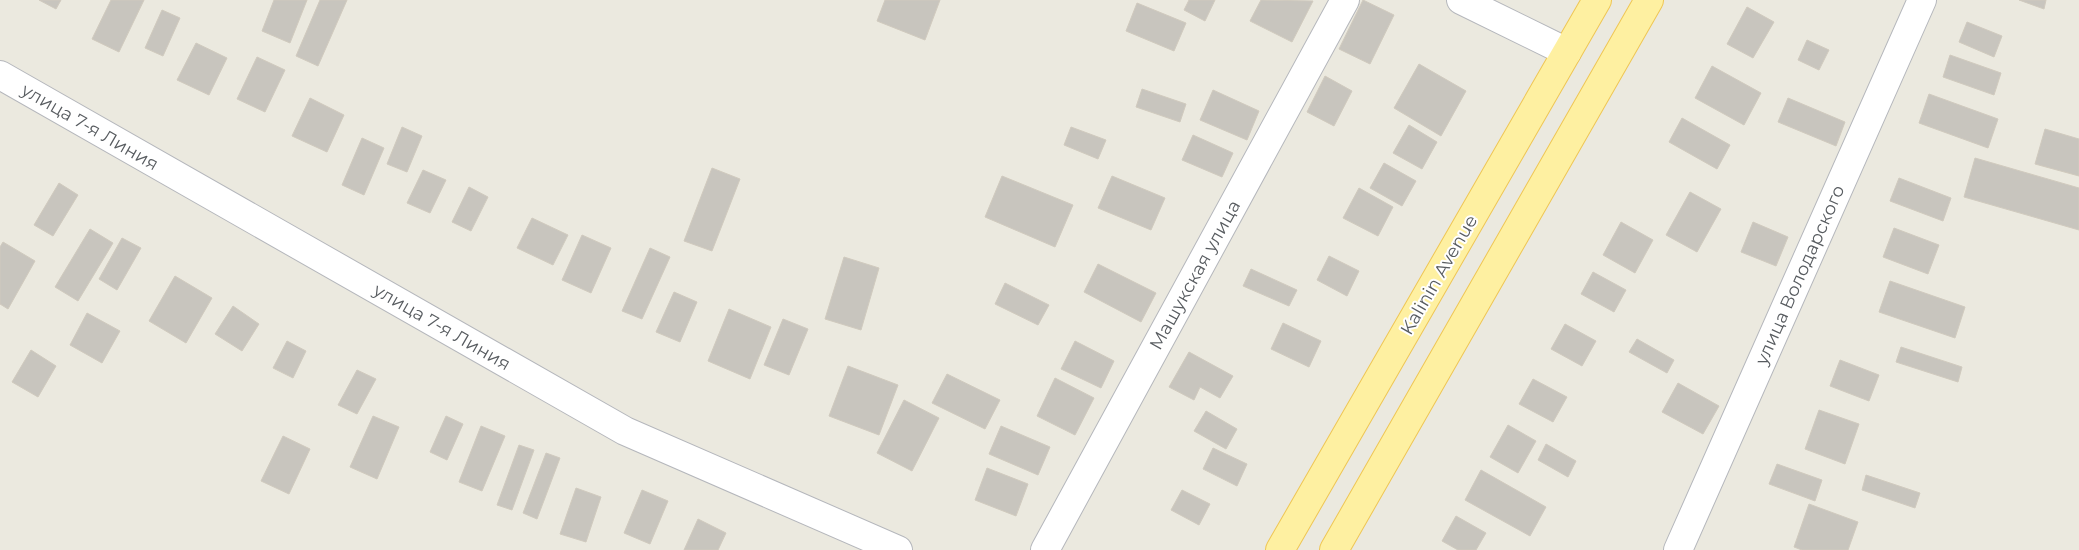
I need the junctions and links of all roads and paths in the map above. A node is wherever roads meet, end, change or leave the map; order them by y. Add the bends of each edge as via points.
1 (1345, 0) edge
2 (1461, 0) edge
3 (1597, 0) edge
4 (1649, 0) edge
5 (1922, 0) edge
6 (1567, 52) junction
7 (0, 75) edge
8 (898, 550) edge
9 (1045, 550) edge
10 (1280, 550) edge
11 (1334, 550) edge
12 (1678, 550) edge

1 - 9 street, Машукская улица
2 - 6 street
3 - 6 main road, Kalinin Avenue
4 - 11 main road
5 - 12 street, улица Володарского
6 - 10 main road, Kalinin Avenue
7 - 8 street, улица 7-я Линия via 625,432

